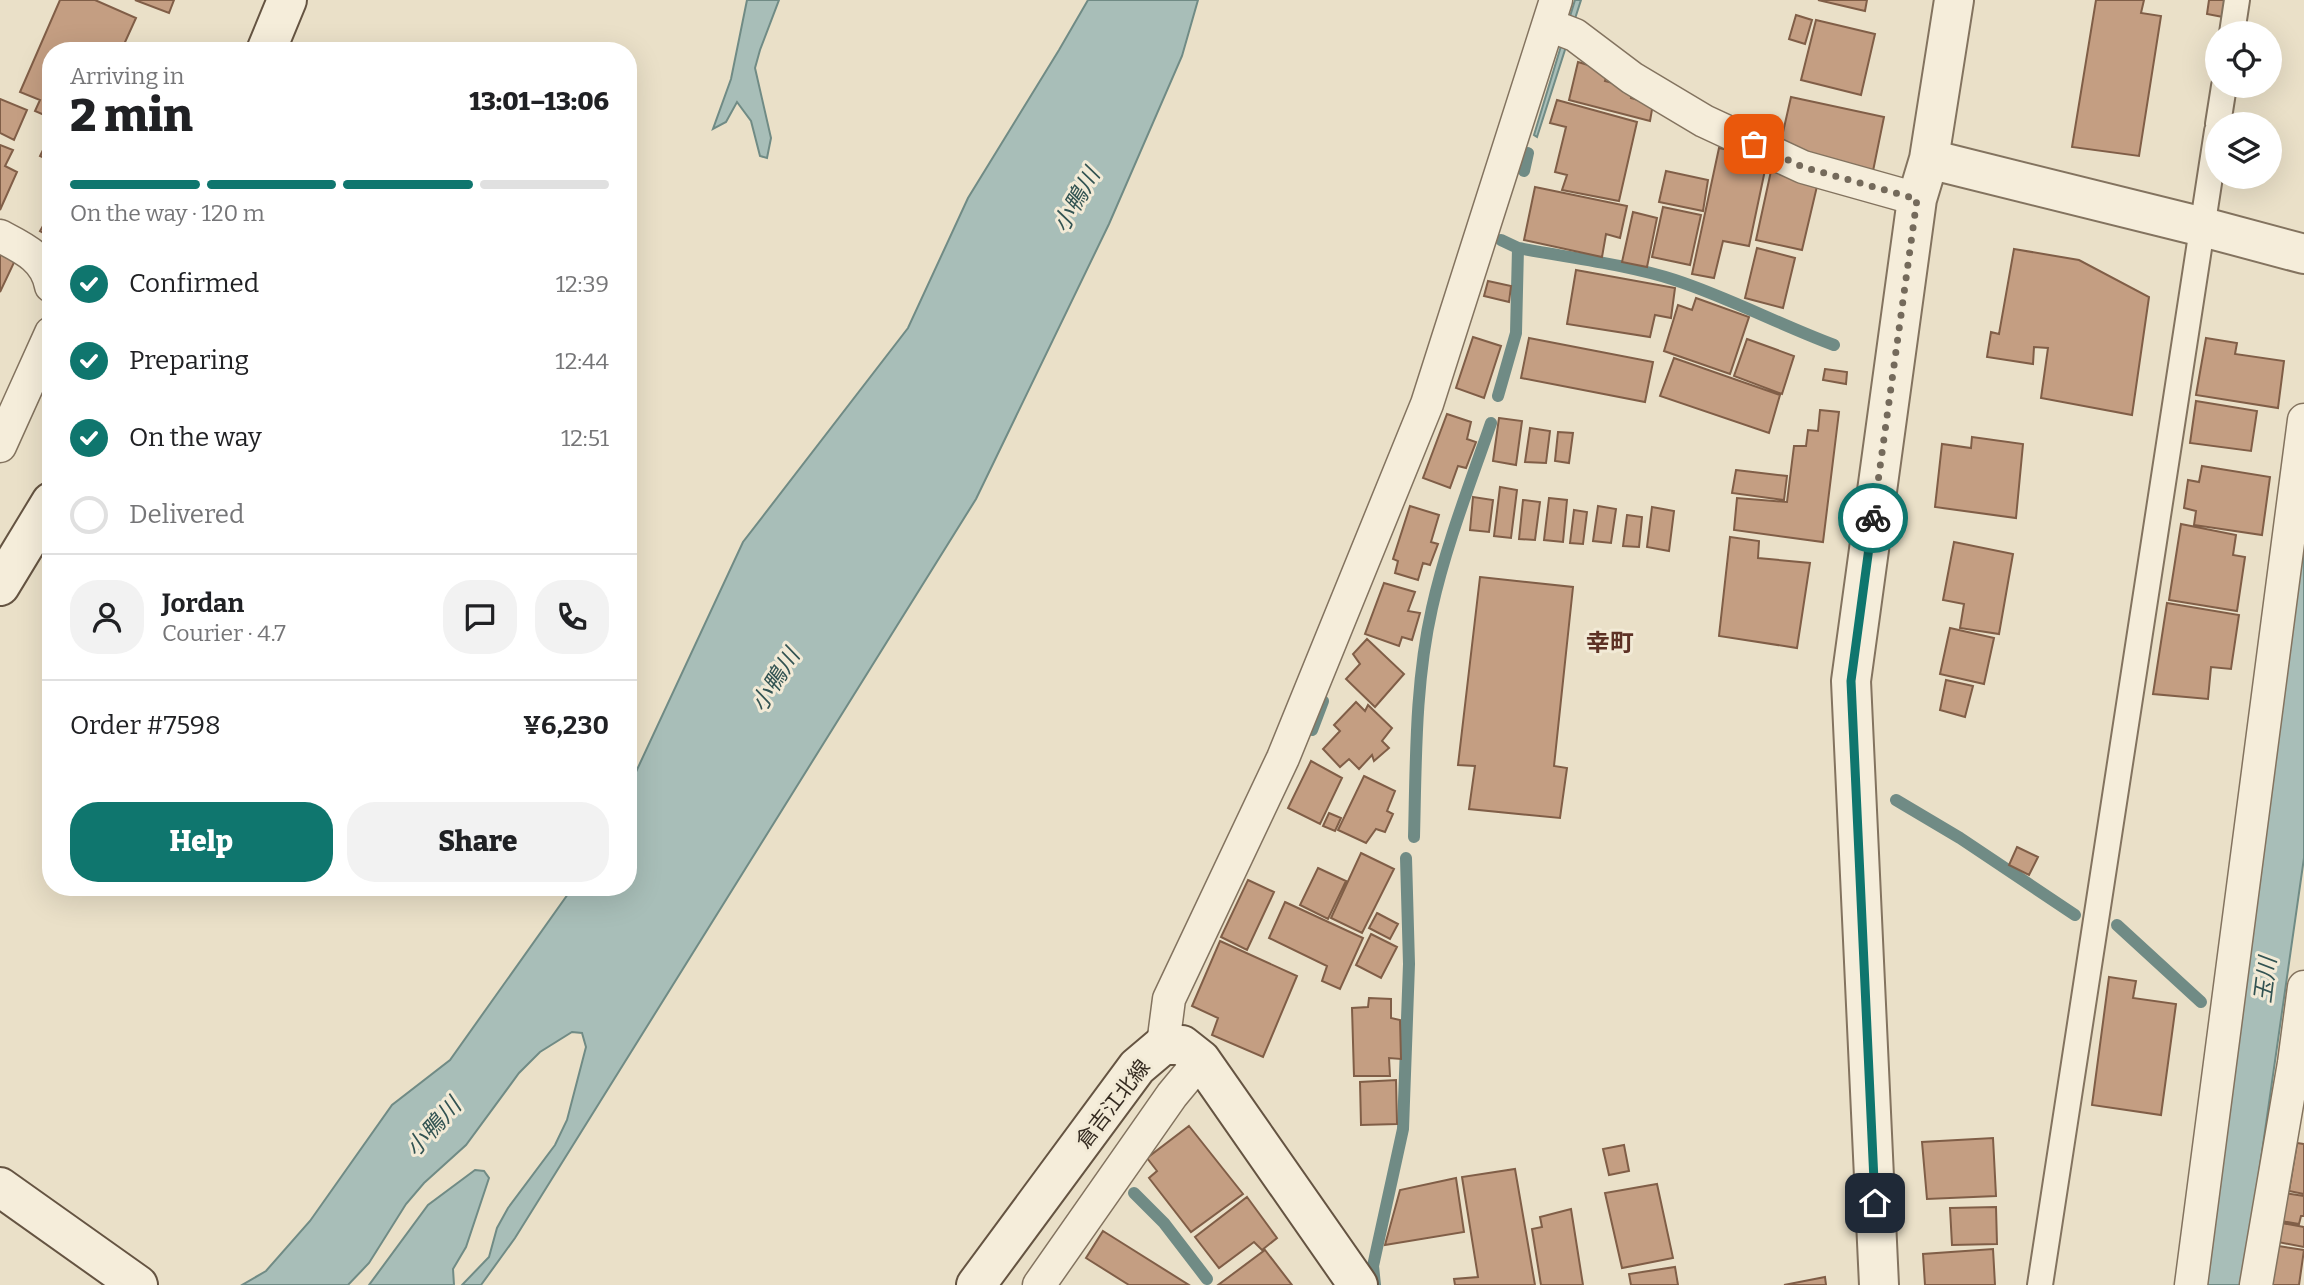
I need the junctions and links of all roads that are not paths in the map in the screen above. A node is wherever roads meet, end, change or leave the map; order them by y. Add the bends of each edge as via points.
1 (287, 0) edge
2 (1954, 0) edge
3 (2237, 0) edge
4 (1553, 12) edge
5 (2234, 21) edge
6 (270, 42) edge
7 (1929, 159) junction
8 (2209, 189) edge
9 (1917, 199) junction
10 (2203, 227) junction
11 (0, 236) edge
12 (2304, 254) edge
13 (42, 266) edge
14 (42, 353) edge
15 (2304, 420) edge
16 (0, 446) edge
17 (42, 517) edge
18 (0, 586) edge
19 (2304, 987) edge
20 (1163, 1045) junction
21 (1200, 1060) junction
22 (0, 1187) edge
23 (138, 1285) edge
24 (976, 1285) edge
25 (1039, 1285) edge
26 (1358, 1285) edge
27 (1879, 1285) edge
28 (2040, 1285) edge
29 (2191, 1285) edge
30 (2256, 1285) edge

1 - 6 street
2 - 7 street
3 - 5 street
4 - 9 street via 1575,35 1632,78 1692,114 1803,167
4 - 20 street via 1427,404 1283,758 1168,999
7 - 9 street
7 - 10 street
8 - 10 street
9 - 27 street via 1851,681
10 - 12 street
10 - 28 street
11 - 13 street via 34,254
14 - 16 street
15 - 29 street
17 - 18 street
19 - 30 street
20 - 21 street, 倉吉江北線 via 1182,1045
20 - 24 street, 倉吉江北線 via 1137,1068
21 - 25 street
21 - 26 street, 倉吉江北線
22 - 23 street

